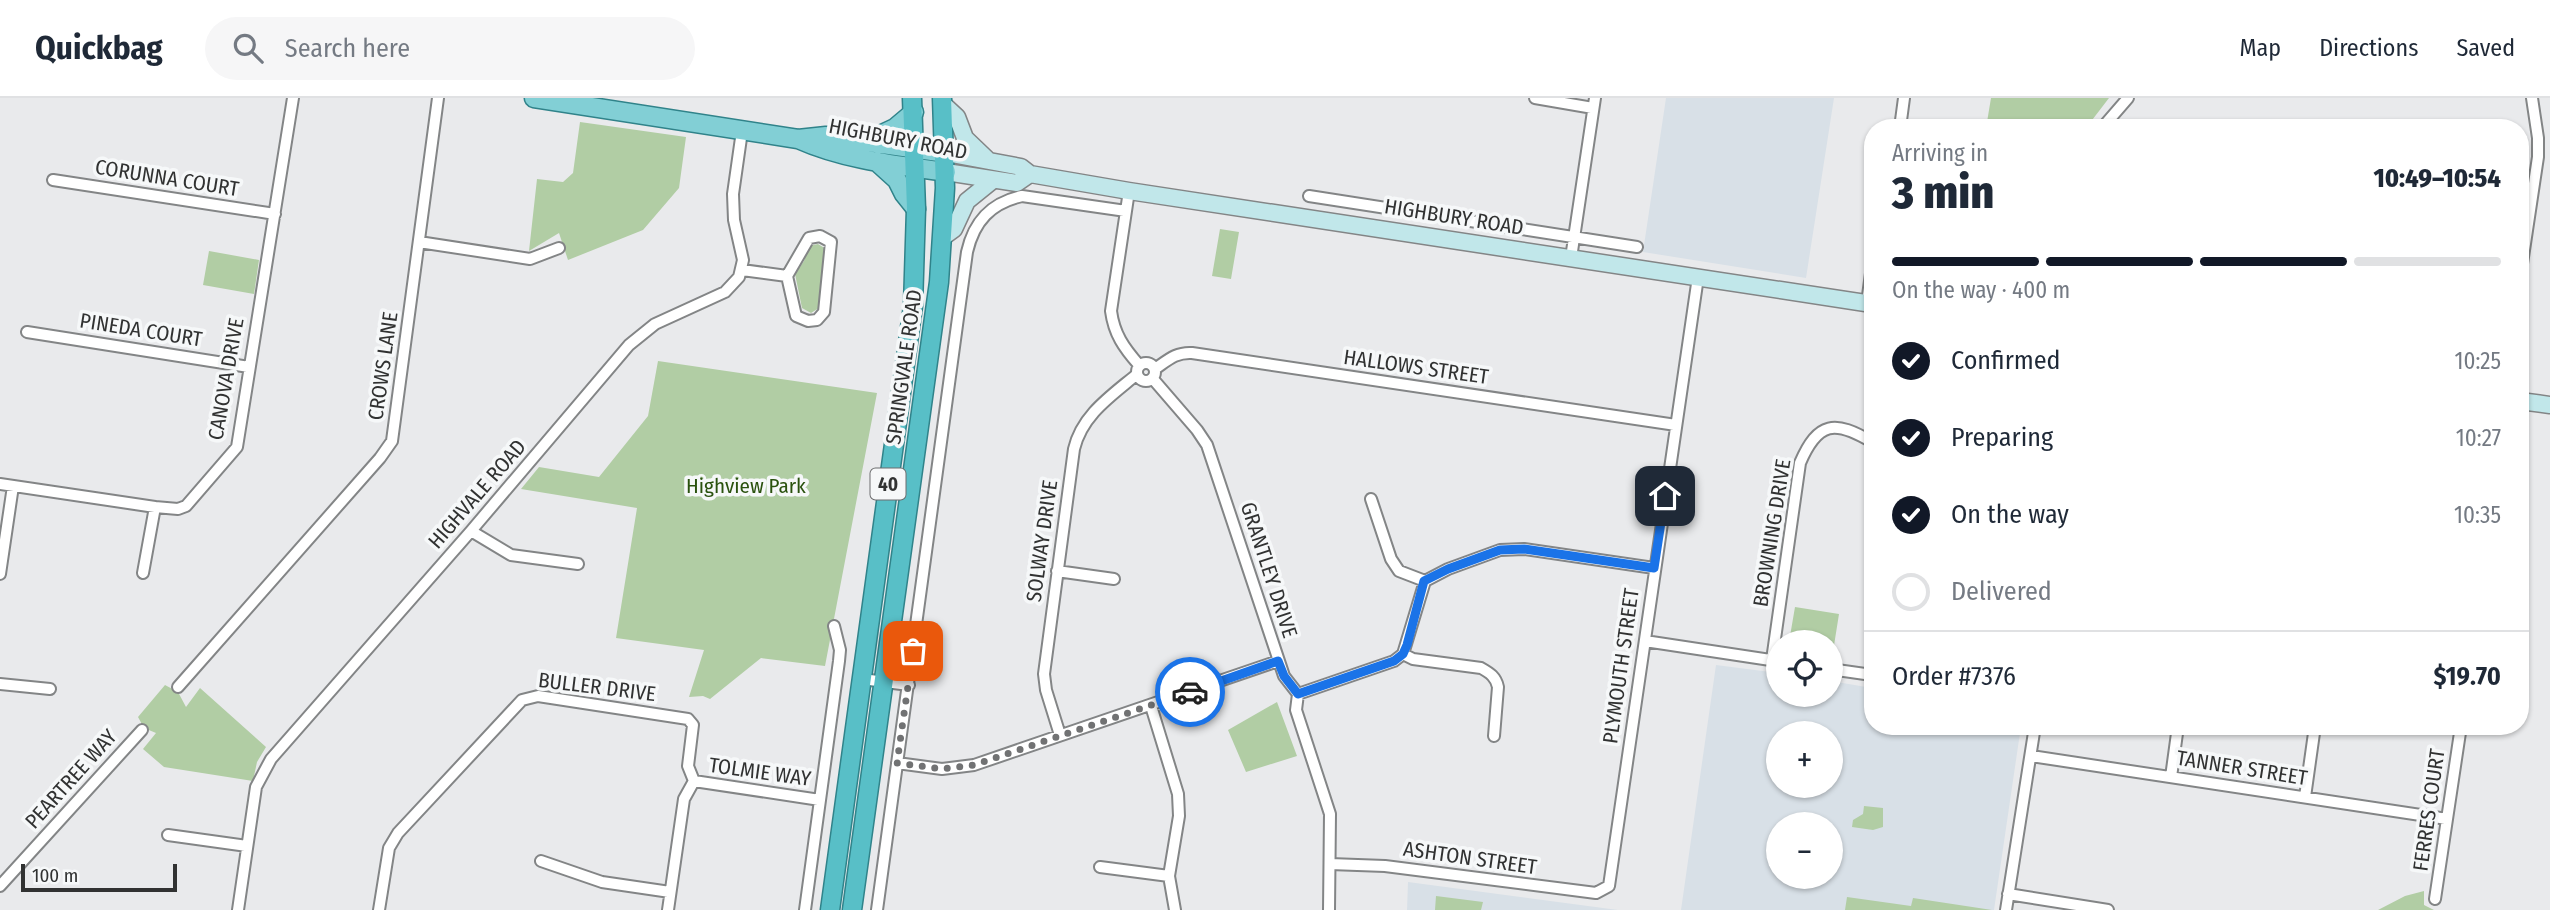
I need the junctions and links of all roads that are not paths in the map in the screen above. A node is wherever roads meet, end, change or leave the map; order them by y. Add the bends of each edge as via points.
1 (293, 98) edge
2 (439, 98) edge
3 (534, 98) edge
4 (1535, 98) edge
5 (1904, 98) edge
6 (2128, 98) edge
7 (2532, 98) edge
8 (942, 101) edge
9 (1594, 103) edge
10 (913, 105) edge
11 (1901, 119) edge
12 (2110, 119) edge
13 (742, 131) junction
14 (798, 139) junction
15 (865, 142) junction
16 (916, 149) junction
17 (946, 153) junction
18 (876, 161) junction
19 (989, 161) junction
20 (916, 168) junction
21 (946, 172) junction
22 (1030, 174) junction
23 (53, 180) dead end
24 (993, 180) junction
25 (1129, 191) junction
26 (1309, 196) dead end
27 (916, 209) junction
28 (1126, 211) junction
29 (2529, 211) edge
30 (275, 214) junction
31 (943, 237) junction
32 (1574, 237) junction
33 (419, 243) junction
34 (1637, 247) dead end
35 (559, 248) dead end
36 (1571, 258) junction
37 (742, 270) junction
38 (787, 276) junction
39 (1698, 277) junction
40 (1864, 303) edge
41 (27, 332) dead end
42 (248, 367) junction
43 (1138, 370) junction
44 (1154, 374) junction
45 (2529, 402) edge
46 (2550, 405) edge
47 (1676, 425) junction
48 (1864, 438) edge
49 (0, 484) edge
50 (13, 486) junction
51 (1371, 499) dead end
52 (155, 508) junction
53 (471, 531) junction
54 (578, 564) dead end
55 (1654, 568) junction
56 (1057, 571) junction
57 (143, 573) dead end
58 (0, 574) edge
59 (1115, 579) dead end
60 (1424, 581) junction
61 (834, 626) dead end
62 (1779, 630) edge
63 (1645, 641) junction
64 (1403, 654) junction
65 (1766, 660) edge
66 (1278, 661) junction
67 (1843, 671) edge
68 (1864, 674) edge
69 (862, 680) junction
70 (884, 682) junction
71 (0, 684) edge
72 (909, 685) junction
73 (178, 687) dead end
74 (50, 689) dead end
75 (1298, 694) junction
76 (1151, 706) junction
77 (142, 730) dead end
78 (1060, 735) junction
79 (2034, 735) edge
80 (2177, 735) edge
81 (2314, 735) edge
82 (2460, 735) edge
83 (1494, 736) dead end
84 (2031, 755) junction
85 (897, 763) junction
86 (2171, 777) junction
87 (694, 781) junction
88 (2305, 797) junction
89 (820, 800) junction
90 (2447, 819) junction
91 (168, 835) dead end
92 (247, 846) junction
93 (541, 861) dead end
94 (1330, 864) junction
95 (1100, 867) dead end
96 (1169, 876) junction
97 (0, 886) edge
98 (1604, 891) joint
99 (670, 892) junction
100 (2008, 894) junction
101 (2435, 899) dead end
102 (238, 910) edge
103 (379, 910) edge
104 (668, 910) edge
105 (805, 910) edge
106 (830, 910) edge
107 (852, 910) edge
108 (877, 910) edge
109 (1175, 910) edge
110 (1329, 910) edge
111 (2006, 910) edge
112 (2108, 910) edge

1 - 30 street, CANOVA DRIVE
2 - 33 street, CROWS LANE
3 - 13 main road, HIGHBURY ROAD
4 - 9 street
5 - 11 street
6 - 12 street
7 - 29 street via 2538,158
8 - 17 highway, SPRINGVALE ROAD / 40
8 - 19 main road via 957,117 965,138
9 - 32 street
10 - 15 main road via 894,128
10 - 16 highway, SPRINGVALE ROAD / 40
13 - 14 main road, HIGHBURY ROAD
13 - 37 street via 733,202
14 - 15 main road, HIGHBURY ROAD via 826,136
14 - 18 main road, HIGHBURY ROAD via 822,150
15 - 16 main road, HIGHBURY ROAD
16 - 17 main road, HIGHBURY ROAD
16 - 20 highway, SPRINGVALE ROAD / 40
17 - 19 main road, HIGHBURY ROAD
17 - 21 highway, SPRINGVALE ROAD / 40
18 - 20 main road, HIGHBURY ROAD
18 - 27 main road via 897,180
19 - 22 main road, HIGHBURY ROAD via 1021,167
20 - 21 main road, HIGHBURY ROAD
20 - 27 highway, SPRINGVALE ROAD / 40
21 - 24 main road, HIGHBURY ROAD
21 - 31 highway, SPRINGVALE ROAD / 40
22 - 24 main road, HIGHBURY ROAD via 1017,183
22 - 25 main road, HIGHBURY ROAD
23 - 30 street, CORUNNA COURT
24 - 31 main road via 967,201 954,229
25 - 28 street
25 - 36 main road, HIGHBURY ROAD
26 - 32 street
27 - 69 highway, SPRINGVALE ROAD / 40 via 911,318
28 - 43 street via 1111,310 1117,336
28 - 72 street via 1030,196 994,207 974,229 967,252
30 - 42 street, CANOVA DRIVE
31 - 70 highway, SPRINGVALE ROAD / 40
32 - 34 street
32 - 36 street
33 - 35 street via 530,259
33 - 73 street, CROWS LANE via 392,441
36 - 39 main road, HIGHBURY ROAD
37 - 38 street
37 - 53 street, HIGHVALE ROAD via 725,292 666,318 636,338
38 - 38 street via 808,238 820,236 831,242 824,312 817,320 796,316
39 - 40 main road, HIGHBURY ROAD
39 - 47 street, PLYMOUTH STREET
41 - 42 street, PINEDA COURT
42 - 52 street, CANOVA DRIVE via 237,447 186,506
43 - 44 street via 1150,365
43 - 56 street, SOLWAY DRIVE via 1093,412 1076,441
44 - 47 street, HALLOWS STREET via 1182,352
44 - 66 street, GRANTLEY DRIVE via 1207,445
45 - 46 main road
47 - 55 street, PLYMOUTH STREET
48 - 62 street, BROWNING DRIVE via 1846,428 1831,428 1811,440 1806,449 1800,463
49 - 50 street, CANOVA DRIVE
50 - 52 street, CANOVA DRIVE
50 - 58 street
51 - 60 street via 1391,559 1399,571
52 - 57 street
53 - 54 street via 511,555
53 - 92 street, HIGHVALE ROAD via 271,759 256,787
55 - 60 street via 1524,549 1500,550
55 - 63 street, PLYMOUTH STREET
56 - 59 street
56 - 78 street, SOLWAY DRIVE via 1044,674
60 - 64 street
61 - 89 street via 840,650
63 - 65 street
63 - 98 street, PLYMOUTH STREET via 1611,880
64 - 75 street
64 - 83 street via 1489,673 1498,687
66 - 75 street, GRANTLEY DRIVE
66 - 76 street
67 - 68 street
69 - 70 street
69 - 106 highway, SPRINGVALE ROAD / 40
70 - 72 street
70 - 107 highway, SPRINGVALE ROAD / 40
71 - 74 street
72 - 85 street
75 - 94 street, GRANTLEY DRIVE via 1296,710 1330,814
76 - 78 street
76 - 96 street via 1178,794
77 - 97 street, PEARTREE WAY
78 - 85 street via 961,767
79 - 84 street
80 - 86 street
81 - 88 street
82 - 90 street, FERRES COURT
84 - 86 street, TANNER STREET
84 - 100 street
85 - 108 street
86 - 88 street, TANNER STREET
87 - 89 street, TOLMIE WAY
87 - 99 street, BULLER DRIVE via 684,799
87 - 103 street, BULLER DRIVE via 688,766 693,725 688,719 538,696 522,699 398,833 389,848
88 - 90 street, TANNER STREET
89 - 105 street
90 - 101 street, FERRES COURT
91 - 92 street
92 - 102 street, HIGHVALE ROAD
93 - 99 street via 602,883
94 - 98 street, ASHTON STREET via 1385,866 1588,893
94 - 110 street, GRANTLEY DRIVE
95 - 96 street
96 - 109 street
99 - 104 street, BULLER DRIVE
100 - 111 street
100 - 112 street

